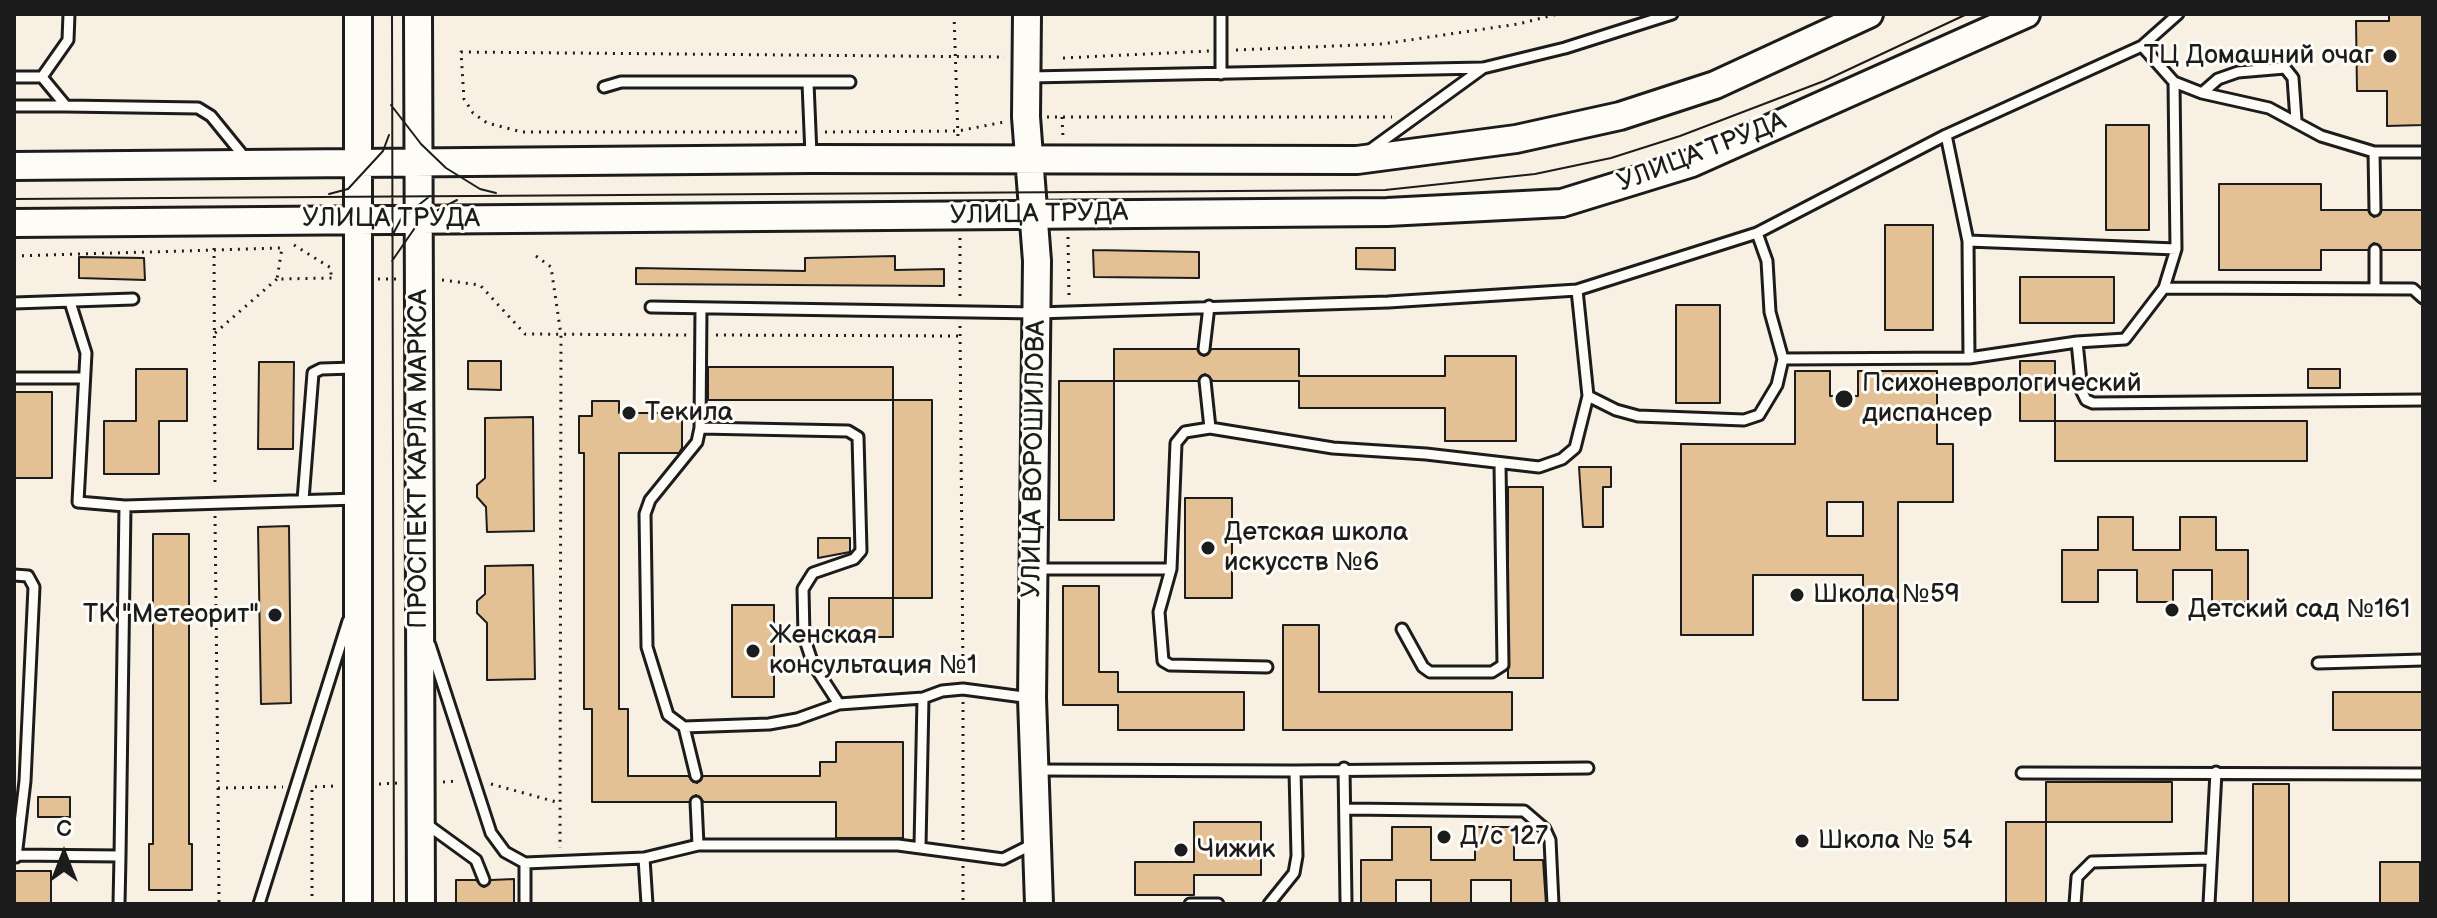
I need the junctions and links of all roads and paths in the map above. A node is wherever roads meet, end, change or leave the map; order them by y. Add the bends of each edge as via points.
1 (69, 14) edge
2 (358, 14) edge
3 (418, 14) edge
4 (954, 14) edge
5 (1027, 14) edge
6 (1221, 14) edge
7 (1558, 14) edge
8 (1672, 14) edge
9 (1869, 14) edge
10 (2026, 14) edge
11 (2178, 14) edge
12 (2142, 46) junction
13 (1220, 51) junction
14 (1006, 57) dead end
15 (955, 58) junction
16 (1063, 58) dead end
17 (1483, 68) junction
18 (1221, 74) junction
19 (14, 77) edge
20 (42, 77) junction
21 (1026, 77) junction
22 (850, 82) dead end
23 (2174, 82) junction
24 (808, 83) junction
25 (604, 87) dead end
26 (2202, 93) junction
27 (14, 106) edge
28 (66, 106) junction
29 (1026, 117) junction
30 (1411, 117) junction
31 (2296, 120) junction
32 (958, 131) junction
33 (810, 132) junction
34 (1946, 135) junction
35 (2374, 152) junction
36 (2423, 152) edge
37 (959, 158) junction
38 (1029, 158) junction
39 (811, 159) junction
40 (1357, 160) junction
41 (417, 161) junction
42 (357, 163) junction
43 (14, 166) edge
44 (251, 166) junction
45 (2375, 210) dead end
46 (959, 215) junction
47 (1034, 215) junction
48 (357, 219) junction
49 (418, 219) junction
50 (14, 223) edge
51 (1757, 233) junction
52 (1068, 237) dead end
53 (283, 240) dead end
54 (1968, 241) junction
55 (214, 248) junction
56 (2176, 249) junction
57 (2375, 250) dead end
58 (14, 256) edge
59 (536, 256) dead end
60 (344, 278) junction
61 (277, 279) junction
62 (418, 279) junction
63 (2164, 288) junction
64 (2375, 289) junction
65 (1577, 290) junction
66 (2423, 298) edge
67 (133, 299) dead end
68 (70, 302) junction
69 (14, 303) edge
70 (1209, 306) junction
71 (651, 307) dead end
72 (701, 308) junction
73 (1069, 311) junction
74 (1037, 313) junction
75 (960, 314) junction
76 (215, 333) junction
77 (561, 335) junction
78 (701, 335) junction
79 (960, 336) junction
80 (2077, 342) junction
81 (1204, 349) dead end
82 (1969, 358) junction
83 (1783, 359) junction
84 (357, 368) junction
85 (14, 378) edge
86 (84, 378) junction
87 (1205, 381) dead end
88 (1588, 396) junction
89 (2423, 400) edge
90 (700, 428) junction
91 (1210, 428) junction
92 (1500, 464) junction
93 (357, 499) junction
94 (303, 500) junction
95 (215, 502) junction
96 (125, 506) junction
97 (1034, 569) junction
98 (1171, 569) junction
99 (14, 575) edge
100 (356, 593) junction
101 (419, 611) junction
102 (1402, 629) dead end
103 (2423, 660) edge
104 (2318, 663) dead end
105 (1267, 667) dead end
106 (963, 689) junction
107 (923, 698) junction
108 (1032, 698) junction
109 (839, 704) junction
110 (684, 727) junction
111 (1344, 768) junction
112 (1588, 768) dead end
113 (1037, 770) junction
114 (1295, 771) junction
115 (2216, 772) junction
116 (2022, 773) dead end
117 (2423, 774) edge
118 (696, 776) dead end
119 (19, 781) edge
120 (439, 782) dead end
121 (474, 782) junction
122 (403, 783) dead end
123 (375, 784) dead end
124 (338, 785) dead end
125 (296, 787) junction
126 (218, 788) junction
127 (696, 802) dead end
128 (560, 803) junction
129 (1347, 809) junction
130 (419, 818) junction
131 (1039, 840) junction
132 (698, 845) junction
133 (920, 846) junction
134 (963, 855) junction
135 (120, 856) junction
136 (15, 857) edge
137 (644, 858) junction
138 (2210, 859) junction
139 (560, 861) junction
140 (525, 863) junction
141 (484, 880) dead end
142 (1346, 901) dead end
143 (119, 904) edge
144 (219, 904) edge
145 (259, 904) edge
146 (312, 904) edge
147 (358, 904) edge
148 (421, 904) edge
149 (525, 904) edge
150 (647, 904) edge
151 (963, 904) edge
152 (1039, 904) edge
153 (1190, 904) edge
154 (1218, 904) edge
155 (1269, 904) edge
156 (1553, 904) edge
157 (2075, 904) edge
158 (2209, 904) edge

1 - 20 lane via 68,40
2 - 42 main road
3 - 41 main road, ПРОСПЕКТ КАРЛА МАРКСА
4 - 15 path
5 - 21 main road, УЛИЦА ВОРОШИЛОВА
6 - 13 lane
7 - 13 path via 1382,44
8 - 17 lane
9 - 40 main road, УЛИЦА ТРУДА via 1715,85 1620,116 1516,139
10 - 47 main road, УЛИЦА ТРУДА via 1692,163 1562,203 1387,212
11 - 12 lane
12 - 23 lane
12 - 34 lane
13 - 16 path
13 - 18 lane
14 - 15 path
15 - 32 path
15 - 33 path via 461,52 464,99 473,113 487,123 522,132
17 - 18 lane
17 - 30 lane
18 - 21 lane
19 - 20 lane
20 - 28 lane
21 - 29 main road, УЛИЦА ВОРОШИЛОВА
22 - 24 lane
23 - 26 lane
23 - 56 lane
24 - 25 lane via 621,82
24 - 33 lane
26 - 31 lane via 2269,108
26 - 31 lane via 2218,79 2238,72 2285,68 2293,78
27 - 28 lane
28 - 44 lane via 198,108 211,116
29 - 30 path
29 - 32 path
29 - 38 main road, УЛИЦА ВОРОШИЛОВА
30 - 40 lane
31 - 35 lane via 2321,136
32 - 33 path
32 - 37 path
33 - 39 lane
34 - 51 lane
34 - 54 lane
35 - 36 lane
35 - 45 lane
37 - 38 main road, УЛИЦА ТРУДА
37 - 39 main road, УЛИЦА ТРУДА
38 - 40 main road, УЛИЦА ТРУДА
38 - 47 main road, УЛИЦА ВОРОШИЛОВА
39 - 41 main road, УЛИЦА ТРУДА
41 - 42 main road, УЛИЦА ТРУДА
41 - 49 main road, ПРОСПЕКТ КАРЛА МАРКСА
42 - 44 main road, УЛИЦА ТРУДА
42 - 48 main road
43 - 44 main road, УЛИЦА ТРУДА
46 - 47 main road, УЛИЦА ТРУДА
46 - 49 main road, УЛИЦА ТРУДА
46 - 75 path
47 - 74 main road, УЛИЦА ВОРОШИЛОВА
48 - 49 main road, УЛИЦА ТРУДА
48 - 50 main road, УЛИЦА ТРУДА
48 - 60 main road
49 - 62 main road, ПРОСПЕКТ КАРЛА МАРКСА
51 - 65 lane
51 - 83 lane via 1767,261 1770,312
52 - 73 path
53 - 60 path
54 - 56 lane
54 - 82 lane
55 - 58 path
55 - 61 path via 282,248
55 - 76 path
56 - 63 lane
57 - 64 lane
59 - 77 path via 551,267
60 - 61 path
60 - 62 path
60 - 84 main road
61 - 76 path
62 - 77 path via 480,285 525,334
62 - 101 main road, ПРОСПЕКТ КАРЛА МАРКСА
63 - 64 lane
63 - 80 lane via 2128,338
64 - 66 lane via 2417,290
65 - 70 lane
65 - 88 lane
67 - 68 lane
68 - 69 lane
68 - 86 lane via 82,331
70 - 73 lane
70 - 81 lane
71 - 72 lane
72 - 75 lane
72 - 78 lane
73 - 74 lane
74 - 75 lane
74 - 97 main road, УЛИЦА ВОРОШИЛОВА
75 - 79 path
76 - 95 path
77 - 78 path
77 - 128 path
78 - 79 path
78 - 90 lane
79 - 106 path
80 - 82 lane
80 - 89 lane via 2082,392 2093,403
82 - 83 lane
83 - 88 lane via 1768,403 1759,415 1744,420 1638,416
84 - 93 main road
84 - 94 lane via 313,373
85 - 86 lane
86 - 96 lane via 78,502
87 - 91 lane
88 - 92 lane via 1575,448 1562,459 1539,467
90 - 109 lane via 848,431 858,437 861,551 854,559 813,573 803,589 804,637 813,664
90 - 110 lane via 690,454 650,500 645,514 647,647 668,715
91 - 92 lane via 1333,448
91 - 98 lane via 1185,432 1177,439
92 - 102 lane via 1503,665 1492,672 1430,672
93 - 94 lane
93 - 100 main road
94 - 95 lane
95 - 96 lane
95 - 126 path
96 - 135 lane
97 - 98 lane
97 - 108 main road, УЛИЦА ВОРОШИЛОВА
98 - 105 lane via 1159,612 1163,661
99 - 119 lane via 28,576 34,587
100 - 125 lane
100 - 147 main road
101 - 121 lane
101 - 130 main road, ПРОСПЕКТ КАРЛА МАРКСА
103 - 104 lane
106 - 107 lane
106 - 108 lane
106 - 134 path
107 - 109 lane
107 - 133 lane
108 - 113 main road, УЛИЦА ВОРОШИЛОВА
109 - 110 lane via 769,724
110 - 118 lane
111 - 112 lane
111 - 114 lane
111 - 129 lane
113 - 114 lane
113 - 131 main road, УЛИЦА ВОРОШИЛОВА
114 - 155 lane via 1294,873
115 - 116 lane
115 - 117 lane
115 - 138 lane
119 - 136 lane
120 - 121 path
121 - 128 path
121 - 140 lane via 491,833 505,852
122 - 123 path
124 - 146 path via 312,787
125 - 126 path
125 - 145 lane
126 - 144 path
127 - 132 lane
128 - 139 path
129 - 142 lane
129 - 156 lane via 1524,811 1550,840
130 - 141 lane via 476,860
130 - 148 main road, ПРОСПЕКТ КАРЛА МАРКСА
131 - 134 lane via 1003,859
131 - 152 main road, УЛИЦА ВОРОШИЛОВА
132 - 133 lane
132 - 137 lane
133 - 134 lane
134 - 151 path
135 - 136 lane
135 - 143 lane
137 - 139 lane
137 - 150 lane
138 - 157 lane via 2092,862 2077,877
138 - 158 lane
139 - 140 lane
140 - 149 lane
153 - 154 lane

